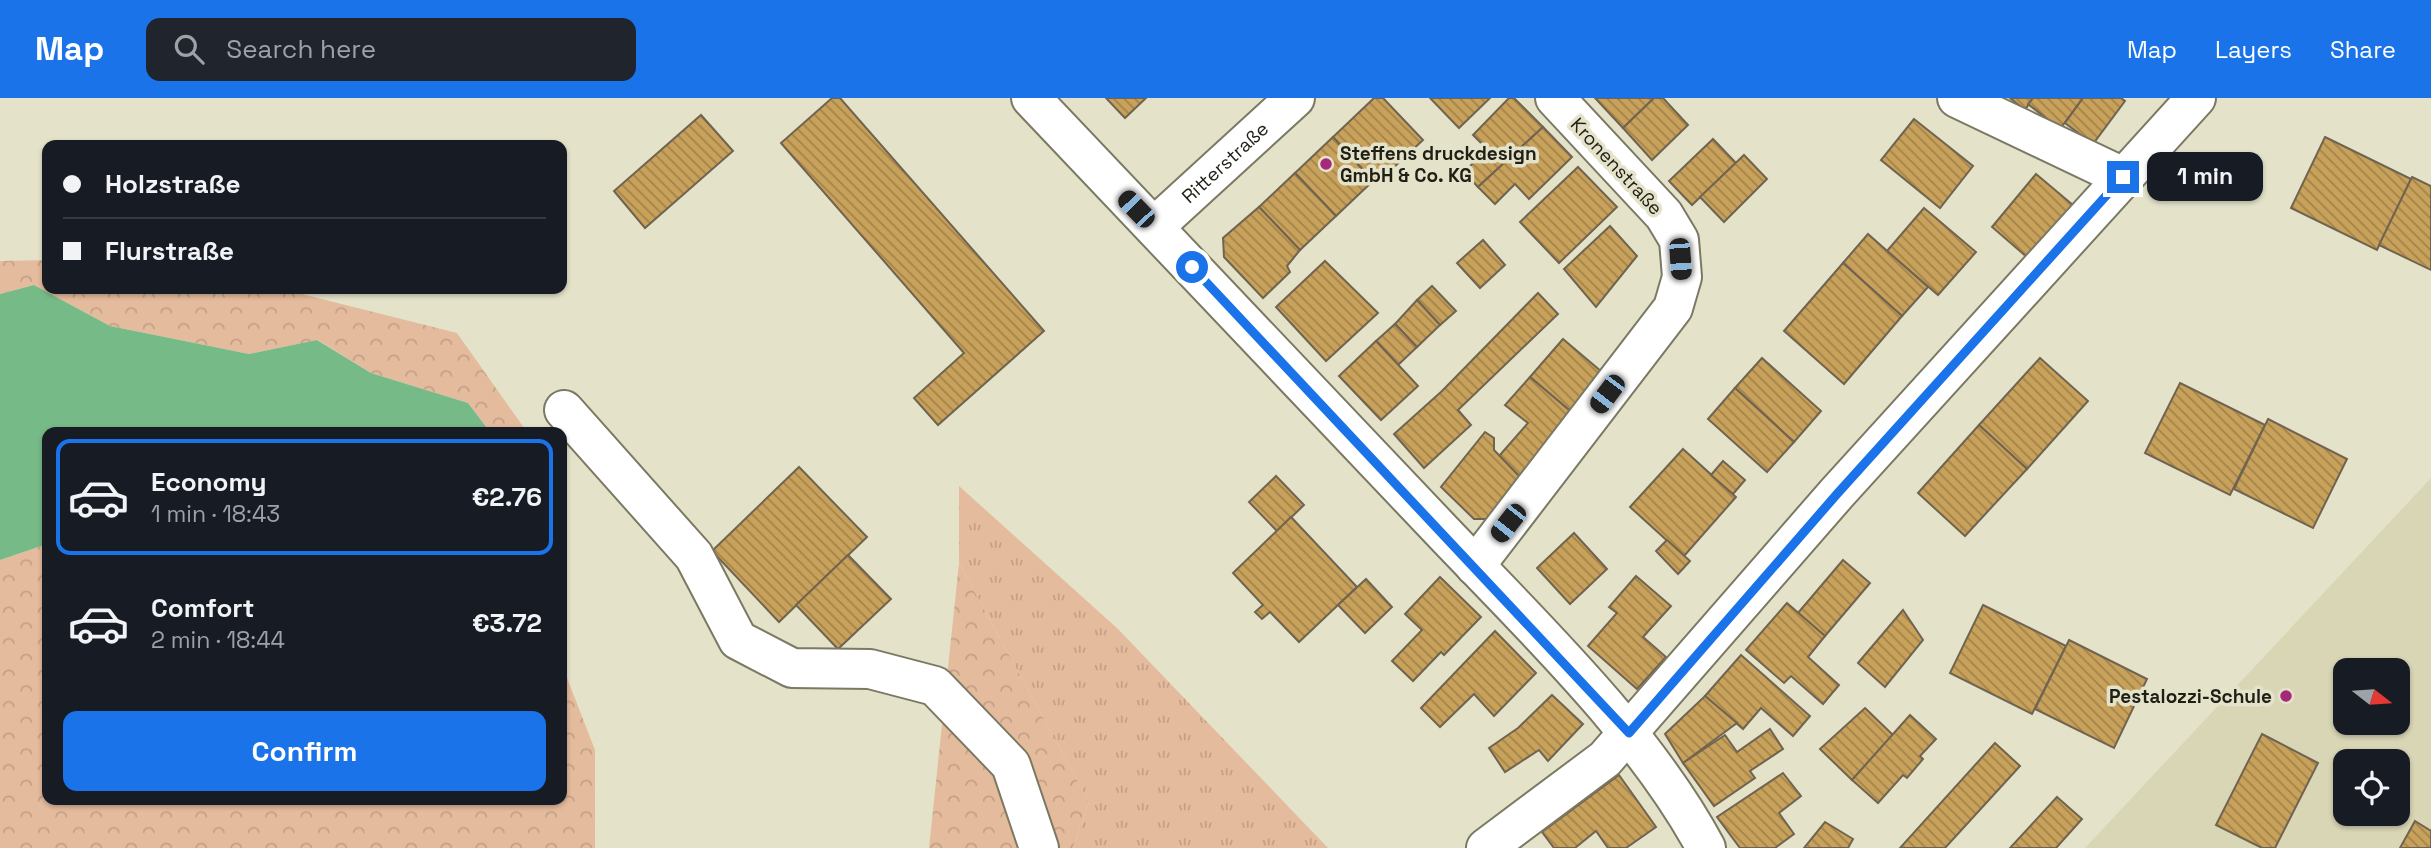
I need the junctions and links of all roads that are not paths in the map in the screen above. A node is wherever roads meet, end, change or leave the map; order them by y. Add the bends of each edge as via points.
1 (1031, 98) edge
2 (1295, 98) edge
3 (1555, 98) edge
4 (1957, 98) edge
5 (2196, 98) edge
6 (2123, 177) junction
7 (1154, 227) junction
8 (564, 410) dead end
9 (1475, 566) junction
10 (1629, 733) junction
11 (1039, 848) edge
12 (1486, 848) edge
13 (1706, 848) edge

1 - 7 street
2 - 7 street, Ritterstraße
3 - 9 street, Kronenstraße via 1664,215 1679,240 1682,277 1673,307
4 - 6 street
5 - 6 street
6 - 10 street
7 - 9 street
8 - 11 street via 694,556 738,640 792,668 870,669 935,686 1011,765
9 - 10 street
10 - 12 street via 1605,759
10 - 13 street

